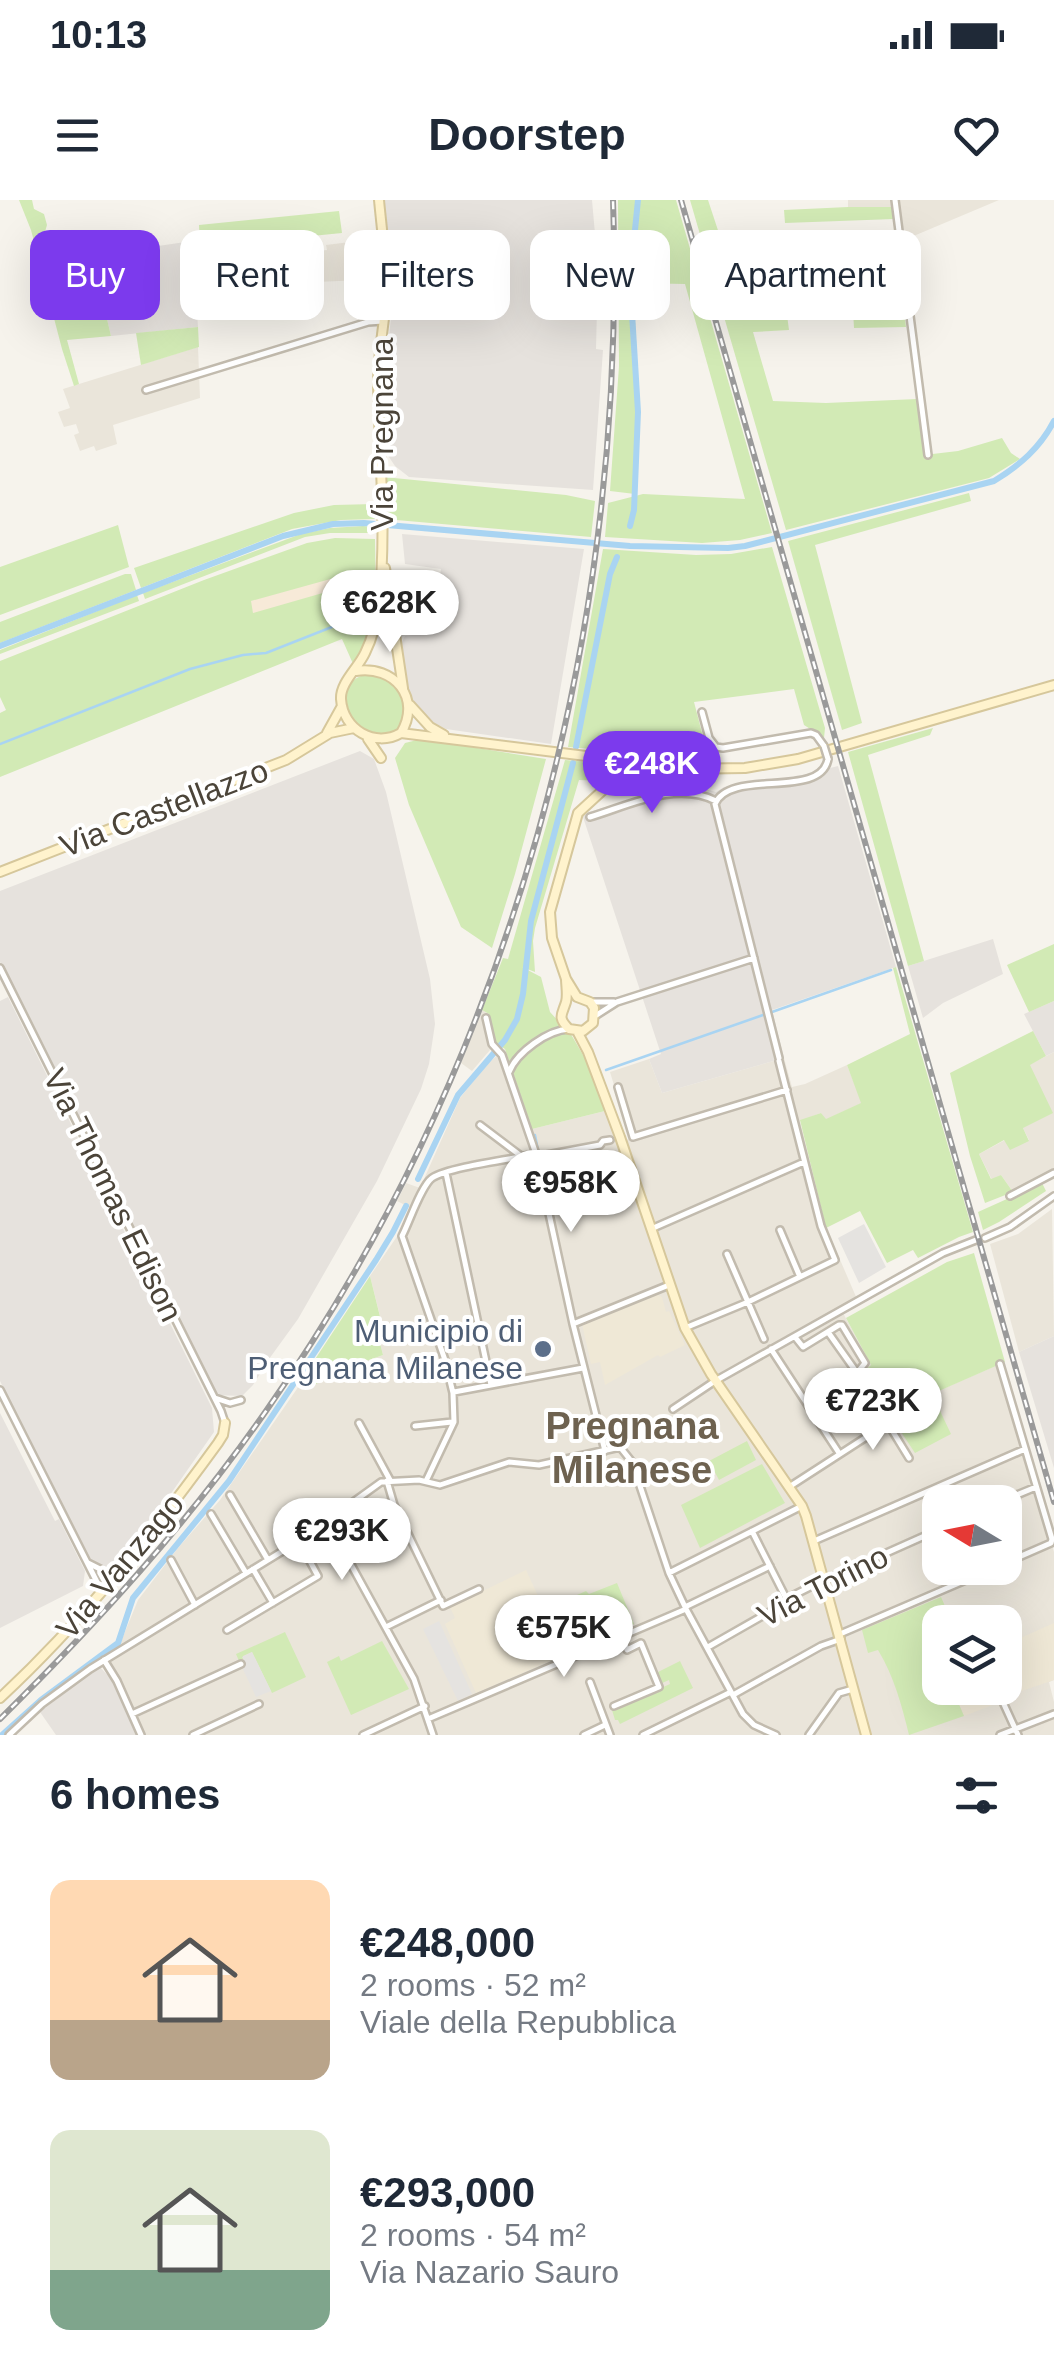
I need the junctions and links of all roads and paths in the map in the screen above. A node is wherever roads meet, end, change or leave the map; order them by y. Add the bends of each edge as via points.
1 (379, 200) edge
2 (895, 200) edge
3 (383, 321) junction
4 (146, 390) dead end
5 (928, 455) dead end
6 (382, 549) junction
7 (393, 623) junction
8 (372, 637) junction
9 (356, 672) junction
10 (1054, 684) edge
11 (403, 691) junction
12 (342, 704) junction
13 (409, 704) junction
14 (702, 712) dead end
15 (358, 730) junction
16 (401, 733) junction
17 (324, 736) junction
18 (453, 738) junction
19 (614, 756) junction
20 (594, 757) junction
21 (380, 758) dead end
22 (651, 759) junction
23 (610, 769) junction
24 (678, 769) junction
25 (649, 779) junction
26 (614, 780) junction
27 (624, 787) junction
28 (606, 788) junction
29 (716, 800) junction
30 (590, 816) dead end
31 (0, 872) edge
32 (754, 958) junction
33 (0, 968) edge
34 (566, 979) junction
35 (577, 996) junction
36 (566, 1001) junction
37 (590, 1002) junction
38 (618, 1002) junction
39 (595, 1016) junction
40 (486, 1018) dead end
41 (588, 1028) junction
42 (573, 1030) junction
43 (588, 1052) junction
44 (509, 1075) junction
45 (618, 1088) dead end
46 (786, 1090) junction
47 (480, 1124) dead end
48 (610, 1140) dead end
49 (536, 1156) junction
50 (522, 1157) junction
51 (804, 1162) junction
52 (446, 1173) junction
53 (1054, 1173) edge
54 (1010, 1196) dead end
55 (1054, 1196) edge
56 (650, 1229) junction
57 (780, 1230) dead end
58 (985, 1238) dead end
59 (976, 1240) dead end
60 (727, 1254) dead end
61 (800, 1277) junction
62 (669, 1284) junction
63 (748, 1302) junction
64 (573, 1324) junction
65 (685, 1328) junction
66 (828, 1332) junction
67 (795, 1338) junction
68 (764, 1340) dead end
69 (770, 1350) junction
70 (1000, 1364) dead end
71 (583, 1368) junction
72 (857, 1373) junction
73 (716, 1381) junction
74 (491, 1385) junction
75 (0, 1390) edge
76 (453, 1393) junction
77 (214, 1397) junction
78 (241, 1400) dead end
79 (673, 1408) dead end
80 (225, 1422) joint
81 (454, 1422) junction
82 (888, 1422) junction
83 (359, 1423) dead end
84 (415, 1426) dead end
85 (1025, 1449) junction
86 (605, 1451) junction
87 (839, 1453) junction
88 (909, 1458) dead end
89 (388, 1480) junction
90 (426, 1481) junction
91 (1036, 1486) junction
92 (789, 1487) junction
93 (1022, 1492) edge
94 (230, 1494) dead end
95 (802, 1506) junction
96 (211, 1514) dead end
97 (328, 1521) junction
98 (752, 1532) junction
99 (922, 1537) edge
100 (299, 1541) junction
101 (814, 1542) junction
102 (1022, 1556) edge
103 (170, 1560) dead end
104 (268, 1560) junction
105 (86, 1561) junction
106 (770, 1566) junction
107 (253, 1569) junction
108 (669, 1573) junction
109 (246, 1574) junction
110 (115, 1576) junction
111 (826, 1580) junction
112 (956, 1585) edge
113 (479, 1589) dead end
114 (102, 1592) junction
115 (440, 1600) junction
116 (788, 1600) junction
117 (272, 1603) junction
118 (195, 1605) junction
119 (686, 1608) junction
120 (386, 1627) junction
121 (227, 1630) dead end
122 (636, 1630) junction
123 (622, 1636) junction
124 (841, 1637) junction
125 (641, 1643) junction
126 (708, 1647) junction
127 (104, 1660) junction
128 (241, 1664) dead end
129 (590, 1682) dead end
130 (668, 1683) dead end
131 (659, 1687) junction
132 (854, 1688) junction
133 (732, 1693) junction
134 (0, 1698) edge
135 (259, 1704) dead end
136 (1004, 1705) edge
137 (425, 1706) junction
138 (614, 1706) dead end
139 (132, 1714) junction
140 (1054, 1714) edge
141 (428, 1718) junction
142 (605, 1724) junction
143 (1016, 1732) edge
144 (9, 1735) edge
145 (141, 1735) edge
146 (193, 1735) edge
147 (363, 1735) edge
148 (433, 1735) edge
149 (584, 1735) edge
150 (610, 1735) edge
151 (644, 1735) edge
152 (776, 1735) edge
153 (809, 1735) edge
154 (866, 1735) edge
155 (1000, 1735) edge

1 - 3 street, Via Pregnana
2 - 5 street
3 - 4 street
3 - 6 street, Via Pregnana
6 - 7 street, Via Pregnana
6 - 8 street, Via Pregnana
7 - 8 street
7 - 11 street, Via Pregnana
8 - 9 street, Via Pregnana
9 - 11 street via 381,672
9 - 12 street via 343,687
10 - 24 street via 798,760
11 - 13 street
12 - 15 street
12 - 17 street, Via Castellazzo
13 - 16 street
13 - 18 street
14 - 29 street, bridge via 716,748 816,734 828,760 819,774 732,789
15 - 16 street via 378,740
15 - 17 street, Via Castellazzo
15 - 21 street
16 - 18 street
17 - 31 street, Via Castellazzo via 286,760
18 - 20 street
19 - 20 street
19 - 22 street via 631,746
19 - 23 street
20 - 23 street
22 - 24 street
22 - 25 street
23 - 26 street
24 - 25 street
25 - 27 street
26 - 27 street
26 - 28 street
27 - 28 street
28 - 34 street via 578,814 550,912
29 - 30 street via 671,794
29 - 32 street
32 - 38 street
32 - 46 street
33 - 77 street, Via Thomas Edison
34 - 35 street
34 - 36 street
35 - 36 street
35 - 37 street
36 - 42 street via 562,1019
37 - 38 street
37 - 39 street
38 - 39 street
39 - 41 street
40 - 44 street
41 - 42 street
41 - 43 street
42 - 43 street
42 - 44 street via 554,1032 520,1055
43 - 56 street
44 - 49 street
45 - 46 street via 633,1137
46 - 51 street
47 - 50 street
48 - 49 street
49 - 50 street
49 - 64 street
50 - 52 street
51 - 56 street
51 - 61 street via 835,1260
52 - 74 street
52 - 76 street via 426,1185 402,1236
53 - 54 street
55 - 58 street
56 - 62 street
57 - 61 street
59 - 67 street
60 - 63 street
61 - 63 street
62 - 64 street
62 - 65 street
63 - 65 street
63 - 68 street
64 - 71 street
65 - 73 street
66 - 67 street via 803,1346
66 - 72 street
66 - 72 street via 844,1328 865,1363
67 - 69 street
69 - 73 street
69 - 87 street
70 - 85 street
71 - 74 street
71 - 86 street
72 - 82 street
73 - 79 street
73 - 92 street
74 - 76 street
75 - 105 street
76 - 81 street
77 - 78 street
77 - 80 street, Via Thomas Edison
80 - 110 street, Via Vanzago via 218,1443
81 - 84 street
81 - 90 street
82 - 87 street
82 - 88 street
83 - 89 street
85 - 91 street
85 - 101 street
86 - 90 street via 539,1465 509,1462 440,1485
86 - 108 street via 622,1448 636,1471
87 - 92 street
89 - 90 street
89 - 97 street
89 - 115 street
91 - 93 street
91 - 102 street via 1051,1543
92 - 95 street
94 - 104 street
95 - 98 street
95 - 101 street
96 - 109 street
97 - 100 street
97 - 120 street
98 - 106 street
98 - 108 street
99 - 111 street, Via Torino
100 - 104 street
100 - 117 street via 318,1576
101 - 111 street
103 - 118 street
104 - 107 street
105 - 110 street
105 - 114 street
106 - 116 street
106 - 119 street
107 - 109 street
107 - 117 street
108 - 119 street
109 - 118 street
110 - 114 street, Via Vanzago
111 - 116 street, Via Torino
111 - 124 street
112 - 124 street
113 - 115 street via 443,1606
114 - 134 street, Via Vanzago
115 - 120 street
116 - 126 street, Via Torino
117 - 121 street
118 - 127 street
119 - 122 street
119 - 126 street
120 - 137 street
122 - 123 street
122 - 125 street
123 - 125 street via 627,1650
123 - 141 street
124 - 132 street
124 - 133 street
125 - 131 street
126 - 133 street
127 - 139 street
127 - 144 street
128 - 139 street
129 - 142 street
130 - 131 street
131 - 138 street
132 - 153 street via 838,1693
132 - 154 street
133 - 151 street
133 - 152 street via 749,1721
135 - 146 street
136 - 143 street
137 - 141 street
137 - 147 street
139 - 145 street
140 - 143 street
141 - 148 street
142 - 149 street
142 - 150 street
143 - 155 street

